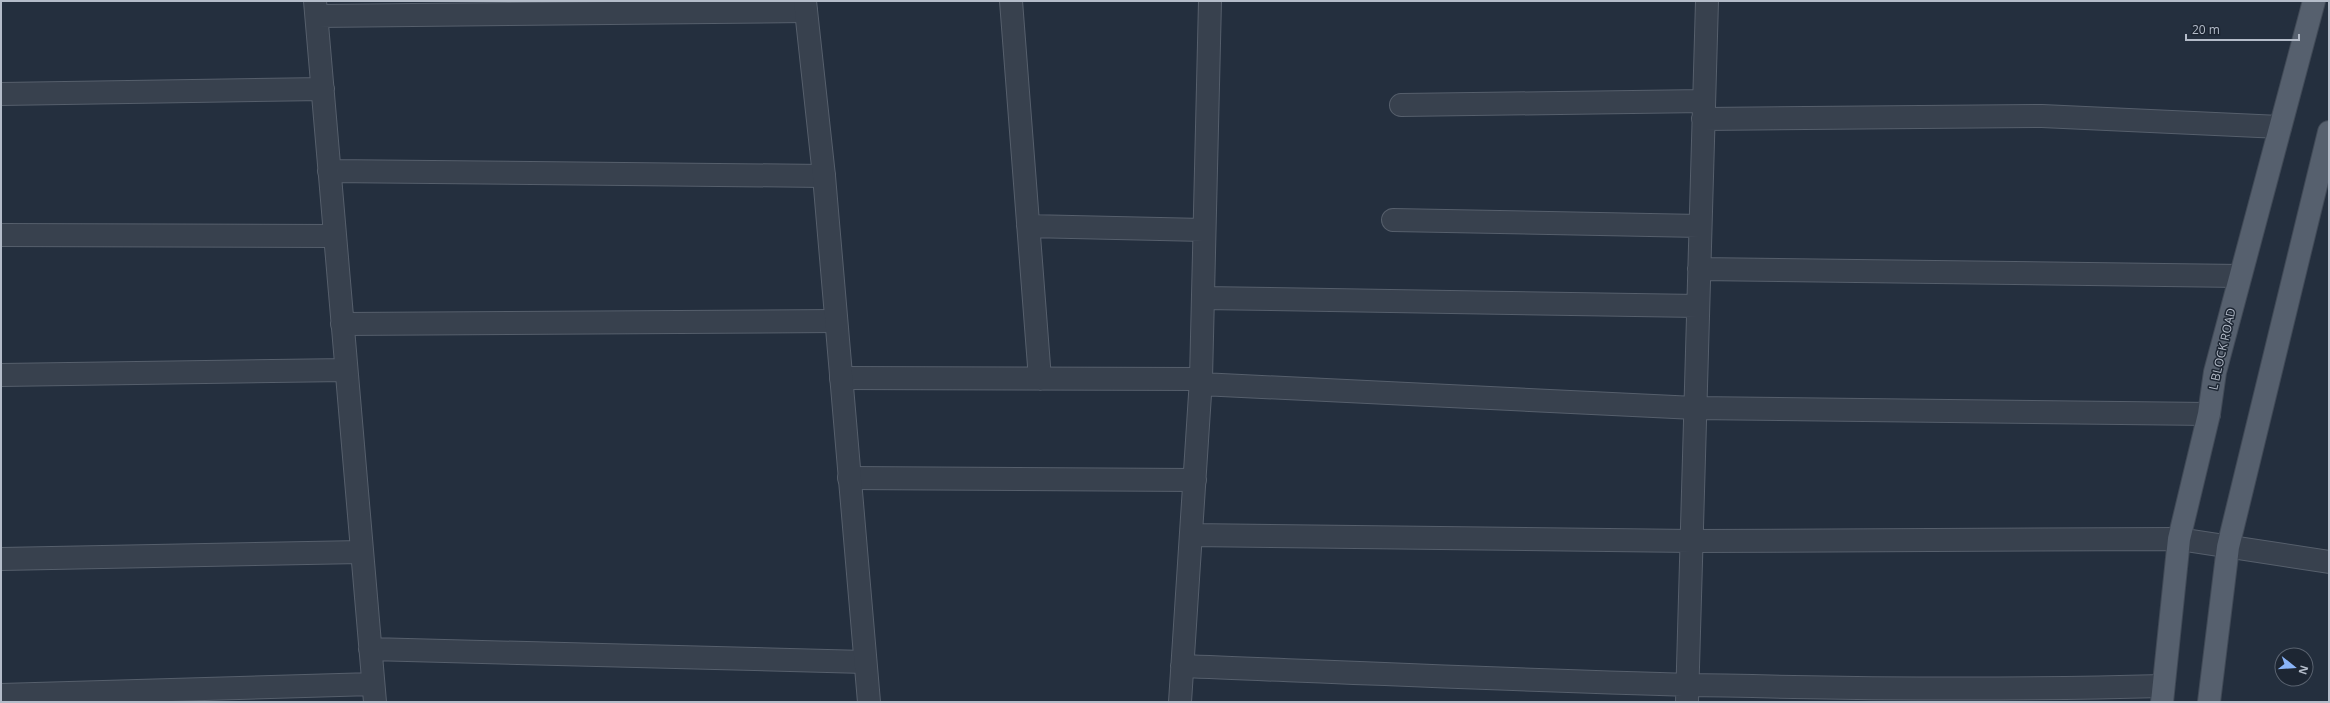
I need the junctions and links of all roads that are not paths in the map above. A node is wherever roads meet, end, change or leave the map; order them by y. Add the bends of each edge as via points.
1 (1011, 1) edge
2 (1210, 1) edge
3 (1707, 1) edge
4 (2314, 1) edge
5 (806, 6) edge
6 (316, 8) edge
7 (323, 89) junction
8 (1, 94) edge
9 (1401, 105) dead end
10 (1703, 110) junction
11 (2280, 127) junction
12 (2329, 132) edge
13 (2325, 167) edge
14 (329, 171) junction
15 (824, 176) junction
16 (1393, 220) dead end
17 (1028, 226) junction
18 (1700, 226) junction
19 (1204, 230) junction
20 (1, 235) edge
21 (335, 236) junction
22 (1699, 268) junction
23 (2240, 276) junction
24 (1202, 298) junction
25 (1698, 306) junction
26 (836, 321) junction
27 (342, 324) junction
28 (346, 370) junction
29 (1, 375) edge
30 (841, 378) junction
31 (1040, 379) junction
32 (1201, 382) junction
33 (1695, 408) junction
34 (2209, 414) junction
35 (850, 478) junction
36 (1194, 480) junction
37 (1191, 535) junction
38 (2179, 540) junction
39 (1692, 541) junction
40 (2228, 547) junction
41 (361, 552) junction
42 (1, 560) edge
43 (2329, 562) edge
44 (370, 649) junction
45 (865, 662) junction
46 (1182, 666) junction
47 (374, 693) edge
48 (1687, 694) edge
49 (2162, 694) edge
50 (1, 695) edge
51 (869, 702) edge
52 (1180, 702) edge
53 (2209, 702) edge

1 - 17 street
2 - 19 street
3 - 10 street
4 - 11 main road, L BLOCK ROAD
5 - 6 street
5 - 15 street
6 - 7 street
7 - 8 street
7 - 14 street
9 - 10 street
10 - 11 street via 2042,116
10 - 18 street
11 - 23 main road, L BLOCK ROAD
12 - 13 main road
13 - 40 main road
14 - 15 street
14 - 21 street
15 - 26 street
16 - 18 street
17 - 19 street
17 - 31 street
18 - 22 street
19 - 24 street
20 - 21 street
21 - 27 street
22 - 23 street
22 - 25 street
23 - 34 main road, L BLOCK ROAD via 2215,372
24 - 25 street
24 - 32 street
25 - 33 street
26 - 27 street
26 - 30 street
27 - 28 street
28 - 29 street
28 - 41 street
30 - 31 street
30 - 35 street
31 - 32 street
32 - 33 street
32 - 36 street
33 - 34 street
33 - 39 street
34 - 38 main road, L BLOCK ROAD
35 - 36 street
35 - 45 street
36 - 37 street
37 - 39 street
37 - 46 street
38 - 39 street
38 - 40 street
38 - 49 main road, L BLOCK ROAD
39 - 48 street
40 - 43 street
40 - 53 main road
41 - 42 street
41 - 44 street
44 - 45 street
44 - 47 street
45 - 51 street
46 - 48 street
46 - 52 street
47 - 50 street
48 - 49 street via 2074,688

